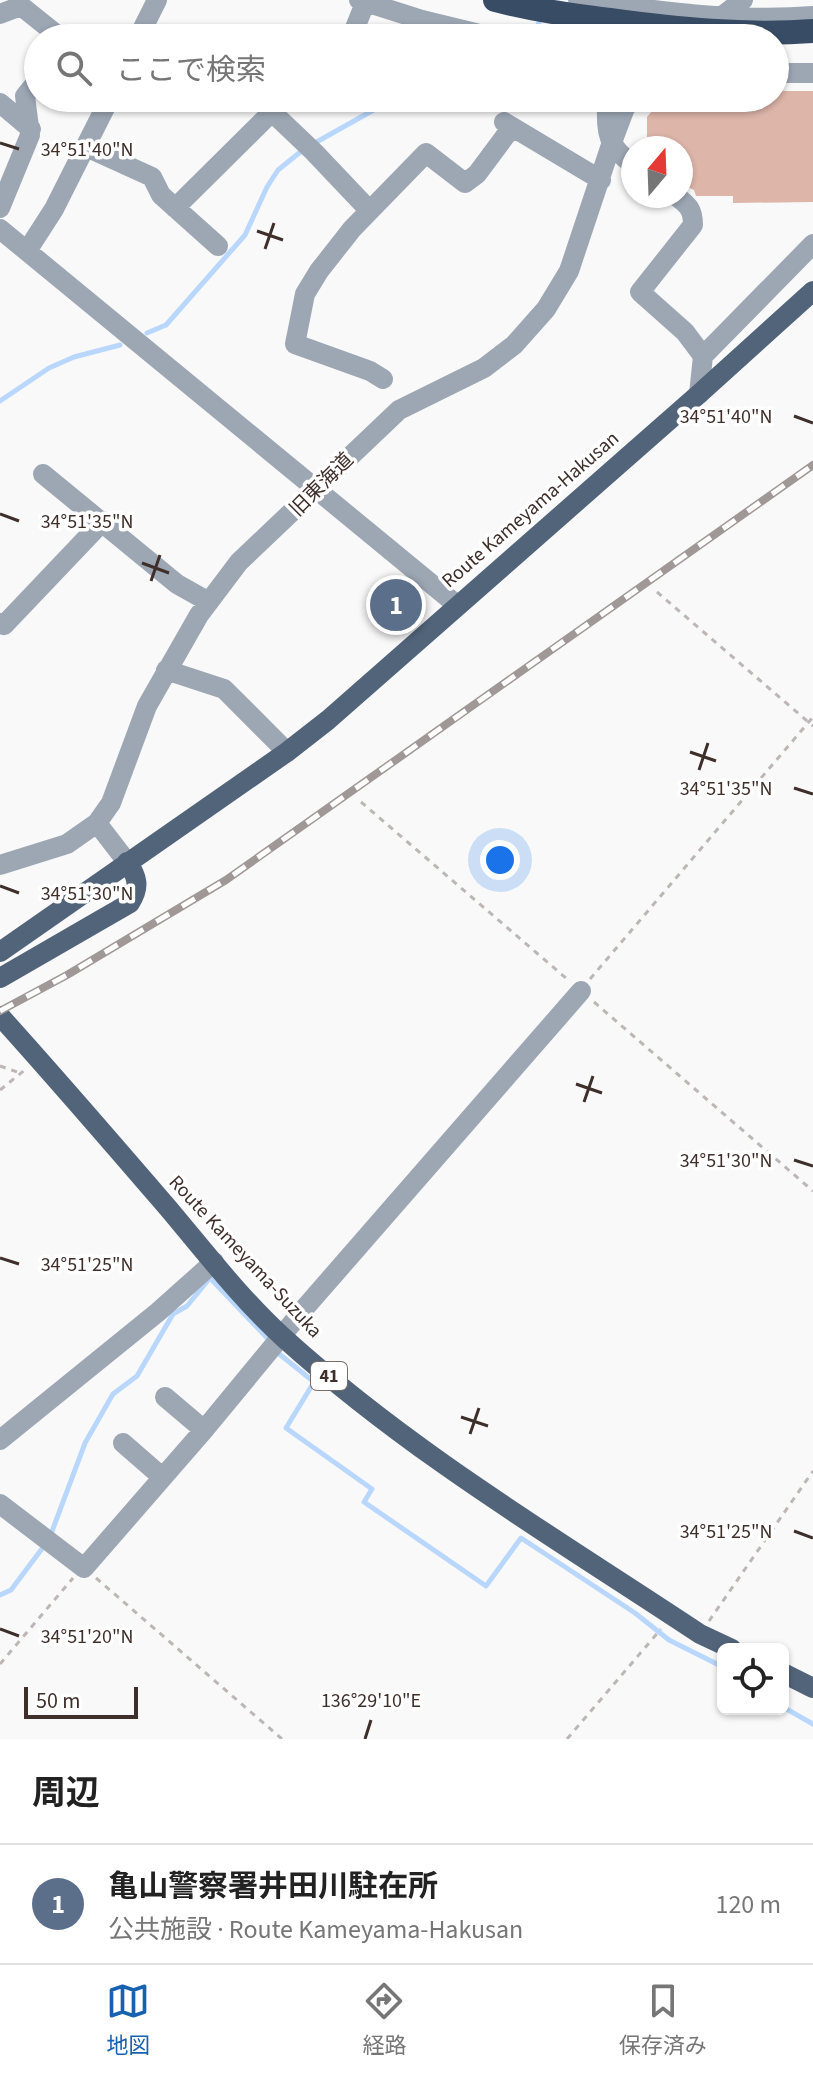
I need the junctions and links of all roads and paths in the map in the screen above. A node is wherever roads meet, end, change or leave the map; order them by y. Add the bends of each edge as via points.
1 (157, 0) edge
2 (495, 0) edge
3 (578, 0) edge
4 (362, 2) edge
5 (729, 7) edge
6 (0, 14) edge
7 (808, 16) edge
8 (44, 24) edge
9 (145, 24) edge
10 (355, 24) edge
11 (444, 24) edge
12 (639, 24) edge
13 (711, 24) edge
14 (789, 31) edge
15 (789, 73) edge
16 (813, 73) edge
17 (0, 103) edge
18 (28, 112) edge
19 (103, 112) edge
20 (272, 112) edge
21 (284, 112) edge
22 (607, 112) edge
23 (623, 112) edge
24 (31, 129) junction
25 (611, 145) junction
26 (86, 147) junction
27 (621, 154) edge
28 (601, 180) junction
29 (0, 208) edge
30 (175, 208) junction
31 (690, 208) edge
32 (369, 210) junction
33 (0, 229) edge
34 (813, 244) edge
35 (218, 246) dead end
36 (27, 251) junction
37 (813, 291) edge
38 (703, 356) junction
39 (383, 379) dead end
40 (699, 394) junction
41 (43, 474) dead end
42 (316, 487) junction
43 (103, 521) junction
44 (657, 592) dead end
45 (209, 602) junction
46 (457, 605) junction
47 (0, 623) edge
48 (166, 670) junction
49 (813, 717) edge
50 (809, 722) junction
51 (813, 726) edge
52 (287, 752) junction
53 (361, 802) dead end
54 (97, 823) junction
55 (127, 862) junction
56 (0, 865) edge
57 (0, 952) edge
58 (0, 978) edge
59 (581, 991) junction
60 (0, 1016) edge
61 (38, 1058) junction
62 (0, 1066) edge
63 (20, 1073) junction
64 (0, 1090) edge
65 (813, 1191) edge
66 (214, 1262) junction
67 (283, 1336) junction
68 (165, 1397) dead end
69 (204, 1430) junction
70 (0, 1440) edge
71 (123, 1443) dead end
72 (813, 1471) edge
73 (162, 1477) junction
74 (0, 1504) edge
75 (84, 1568) junction
76 (665, 1624) dead end
77 (700, 1634) junction
78 (719, 1643) edge
79 (0, 1664) edge
80 (789, 1676) edge
81 (813, 1688) edge
82 (282, 1739) edge
83 (567, 1739) edge

1 - 9 street
2 - 12 highway, bridge
3 - 5 street via 688,16
4 - 10 street
4 - 11 street
5 - 7 street via 744,19
5 - 13 street
6 - 8 street via 21,6
7 - 14 highway, bridge
15 - 16 street
17 - 24 street
18 - 24 street
19 - 26 street
20 - 30 street
21 - 32 street via 307,146
22 - 25 street
23 - 25 street, 旧東海道
24 - 29 street
25 - 27 street
25 - 28 street, 旧東海道
26 - 30 street via 152,177
26 - 36 street
28 - 32 street via 508,125 477,174 465,183 426,153
28 - 42 street, 旧東海道 via 569,271 531,326 484,368 399,410
30 - 35 street
31 - 38 street via 693,225 640,292 685,332
32 - 39 street via 305,294 295,344
33 - 36 street
34 - 38 street
36 - 42 street
37 - 40 main road, Route Kameyama-Hakusan
38 - 40 street
40 - 46 main road, Route Kameyama-Hakusan
41 - 43 street
42 - 45 street, 旧東海道 via 239,562
42 - 46 street
43 - 45 street via 177,584
43 - 47 street via 4,625
44 - 50 path
45 - 48 street, 旧東海道
46 - 52 main road, Route Kameyama-Hakusan
48 - 52 street via 224,689
48 - 54 street, 旧東海道 via 111,803
49 - 50 path
50 - 51 path
50 - 59 path
52 - 55 main road, Route Kameyama-Hakusan
53 - 59 path
54 - 55 street
54 - 56 street, 旧東海道 via 67,844
55 - 57 main road, Route Kameyama-Hakusan
55 - 58 main road via 136,875 137,892 130,903
59 - 65 path
59 - 67 street
60 - 61 main road, Route Kameyama-Suzuka / 41
61 - 63 path
61 - 66 main road, Route Kameyama-Suzuka / 41
62 - 63 path
63 - 64 path
66 - 67 main road, Route Kameyama-Suzuka / 41
66 - 70 street
67 - 69 street
67 - 77 main road, Route Kameyama-Suzuka / 41 via 407,1440
68 - 69 street
69 - 73 street
71 - 73 street
72 - 77 path
73 - 75 street
74 - 75 street
75 - 79 path
75 - 82 path
76 - 83 path
77 - 78 main road, Route Kameyama-Suzuka / 41
80 - 81 main road

